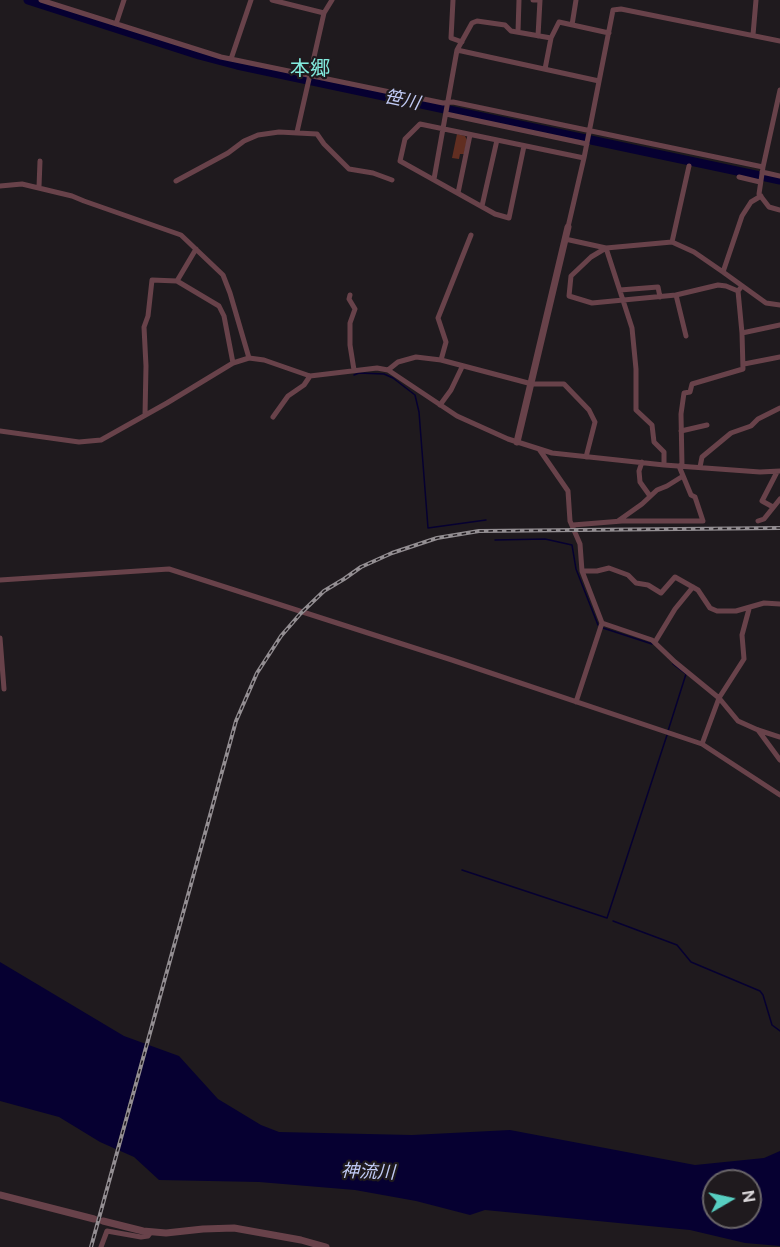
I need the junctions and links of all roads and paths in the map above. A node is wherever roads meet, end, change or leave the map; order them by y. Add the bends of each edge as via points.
1 (41, 0) edge
2 (124, 0) edge
3 (250, 0) edge
4 (272, 0) edge
5 (332, 0) edge
6 (453, 0) edge
7 (519, 0) edge
8 (533, 0) edge
9 (576, 0) edge
10 (756, 0) edge
11 (324, 13) junction
12 (116, 24) junction
13 (572, 25) junction
14 (518, 32) junction
15 (609, 33) junction
16 (753, 35) junction
17 (538, 36) junction
18 (551, 38) junction
19 (780, 41) edge
20 (462, 42) junction
21 (457, 50) junction
22 (231, 59) junction
23 (545, 69) junction
24 (309, 78) junction
25 (599, 81) junction
26 (780, 90) edge
27 (447, 109) junction
28 (773, 125) junction
29 (780, 126) edge
30 (444, 129) junction
31 (297, 132) junction
32 (470, 135) junction
33 (588, 138) junction
34 (497, 140) junction
35 (524, 146) junction
36 (584, 158) junction
37 (40, 160) dead end
38 (689, 166) dead end
39 (762, 170) junction
40 (780, 176) edge
41 (739, 177) dead end
42 (434, 179) junction
43 (392, 180) dead end
44 (176, 181) dead end
45 (760, 182) junction
46 (0, 186) edge
47 (39, 187) junction
48 (458, 193) junction
49 (761, 196) junction
50 (482, 207) junction
51 (780, 210) edge
52 (568, 227) joint
53 (471, 235) dead end
54 (566, 240) junction
55 (672, 242) junction
56 (606, 248) junction
57 (196, 249) junction
58 (723, 272) junction
59 (177, 281) junction
60 (740, 289) junction
61 (620, 290) junction
62 (350, 295) dead end
63 (676, 295) junction
64 (660, 297) junction
65 (623, 300) junction
66 (780, 305) edge
67 (780, 325) edge
68 (742, 333) junction
69 (686, 336) dead end
70 (780, 357) edge
71 (249, 358) junction
72 (441, 360) junction
73 (232, 363) junction
74 (744, 364) junction
75 (462, 367) junction
76 (354, 370) junction
77 (388, 370) junction
78 (310, 375) junction
79 (532, 384) junction
80 (440, 405) junction
81 (780, 408) edge
82 (145, 415) junction
83 (273, 417) dead end
84 (707, 425) dead end
85 (681, 430) junction
86 (0, 431) edge
87 (517, 442) junction
88 (539, 449) junction
89 (586, 457) junction
90 (642, 462) junction
91 (664, 465) junction
92 (681, 466) junction
93 (700, 467) junction
94 (778, 472) edge
95 (683, 476) junction
96 (650, 496) junction
97 (780, 499) edge
98 (773, 507) junction
99 (618, 521) junction
100 (758, 521) dead end
101 (573, 525) junction
102 (582, 571) junction
103 (0, 580) edge
104 (693, 587) junction
105 (780, 604) edge
106 (749, 609) junction
107 (602, 623) junction
108 (0, 638) edge
109 (655, 642) junction
110 (4, 688) dead end
111 (719, 698) junction
112 (576, 702) junction
113 (758, 730) junction
114 (780, 737) edge
115 (702, 744) junction
116 (780, 760) edge
117 (780, 795) edge
118 (0, 1194) edge
119 (94, 1219) dead end
120 (103, 1221) dead end
121 (151, 1232) junction
122 (301, 1244) edge
123 (101, 1247) edge
124 (326, 1247) edge

1 - 12 street
2 - 12 street
3 - 22 street
4 - 11 street
5 - 11 street
6 - 20 street via 451,38
7 - 14 street
8 - 17 street via 540,0
9 - 13 street
10 - 16 street
11 - 24 street
12 - 22 street
13 - 15 street
13 - 18 street via 559,22
14 - 17 street
14 - 20 street via 505,25 477,21
15 - 16 street via 613,10 621,9
15 - 25 street
16 - 19 street
17 - 18 street
18 - 23 street
20 - 21 street
21 - 23 street
21 - 27 street
22 - 24 street
23 - 25 street
24 - 27 street
24 - 31 street
25 - 33 street
26 - 28 street
27 - 30 street
27 - 33 street
27 - 33 street via 453,102
28 - 29 street
28 - 39 street
30 - 32 street
30 - 42 street
30 - 42 street via 420,124 405,139 400,161
31 - 43 street via 317,134 349,169
31 - 44 street via 258,135
32 - 34 street
32 - 48 street
33 - 36 street
33 - 39 street
34 - 35 street
34 - 50 street
35 - 36 street
35 - 50 street via 509,218
36 - 52 street
37 - 47 street
38 - 55 street
39 - 40 street
39 - 45 street
41 - 45 street
42 - 48 street
45 - 49 street
46 - 47 street
47 - 57 street via 181,235
48 - 50 street
49 - 51 street via 769,207
49 - 58 street via 751,202 742,216
52 - 54 street
53 - 72 street via 438,318 446,342
54 - 56 street
54 - 79 street
55 - 56 street
55 - 58 street
56 - 61 street
56 - 65 street via 591,256 571,276 569,296 592,303
57 - 59 street
57 - 71 street via 223,274
58 - 60 street
59 - 73 street via 219,306
59 - 82 street via 152,280 144,327
60 - 63 street via 718,285
60 - 66 street via 766,303
60 - 68 street
61 - 64 street via 658,287
61 - 65 street
62 - 76 street via 355,309 350,323
63 - 64 street
63 - 69 street
64 - 65 street
65 - 91 street via 632,328 636,410 652,425 654,442 664,452
67 - 68 street
68 - 74 street
70 - 74 street
71 - 73 street
71 - 78 street
72 - 75 street
72 - 77 street via 416,357 398,362
73 - 82 street
74 - 85 street via 743,369 692,384 690,392 684,393
75 - 79 street
75 - 80 street
76 - 77 street
76 - 78 street
77 - 80 street
78 - 83 street
79 - 87 street
79 - 89 street via 564,384 589,410 595,422
80 - 87 street
81 - 93 street via 731,433 702,457
82 - 86 street via 101,440 85,442
84 - 85 street
85 - 92 street
87 - 88 street
88 - 89 street
88 - 101 street via 568,491
89 - 90 street
90 - 91 street
90 - 96 street via 640,482
91 - 92 street
92 - 93 street
92 - 95 street
93 - 94 street
94 - 98 street via 762,501
95 - 96 street
95 - 99 street via 703,521
96 - 99 street
97 - 98 street
98 - 100 street
99 - 101 street
101 - 102 street via 580,544
102 - 104 street via 609,568 661,593 675,577
102 - 107 street
103 - 112 street via 170,569
104 - 106 street via 717,611
104 - 109 street
105 - 106 street via 764,603
106 - 111 street via 742,635 744,659
107 - 109 street
107 - 112 street
108 - 110 street
109 - 111 street
111 - 113 street via 738,721
111 - 115 street
112 - 115 street
113 - 114 street
113 - 116 street
115 - 117 street
118 - 119 street
120 - 121 street
121 - 122 street via 221,1227
121 - 123 street via 141,1237 107,1231
122 - 124 street

